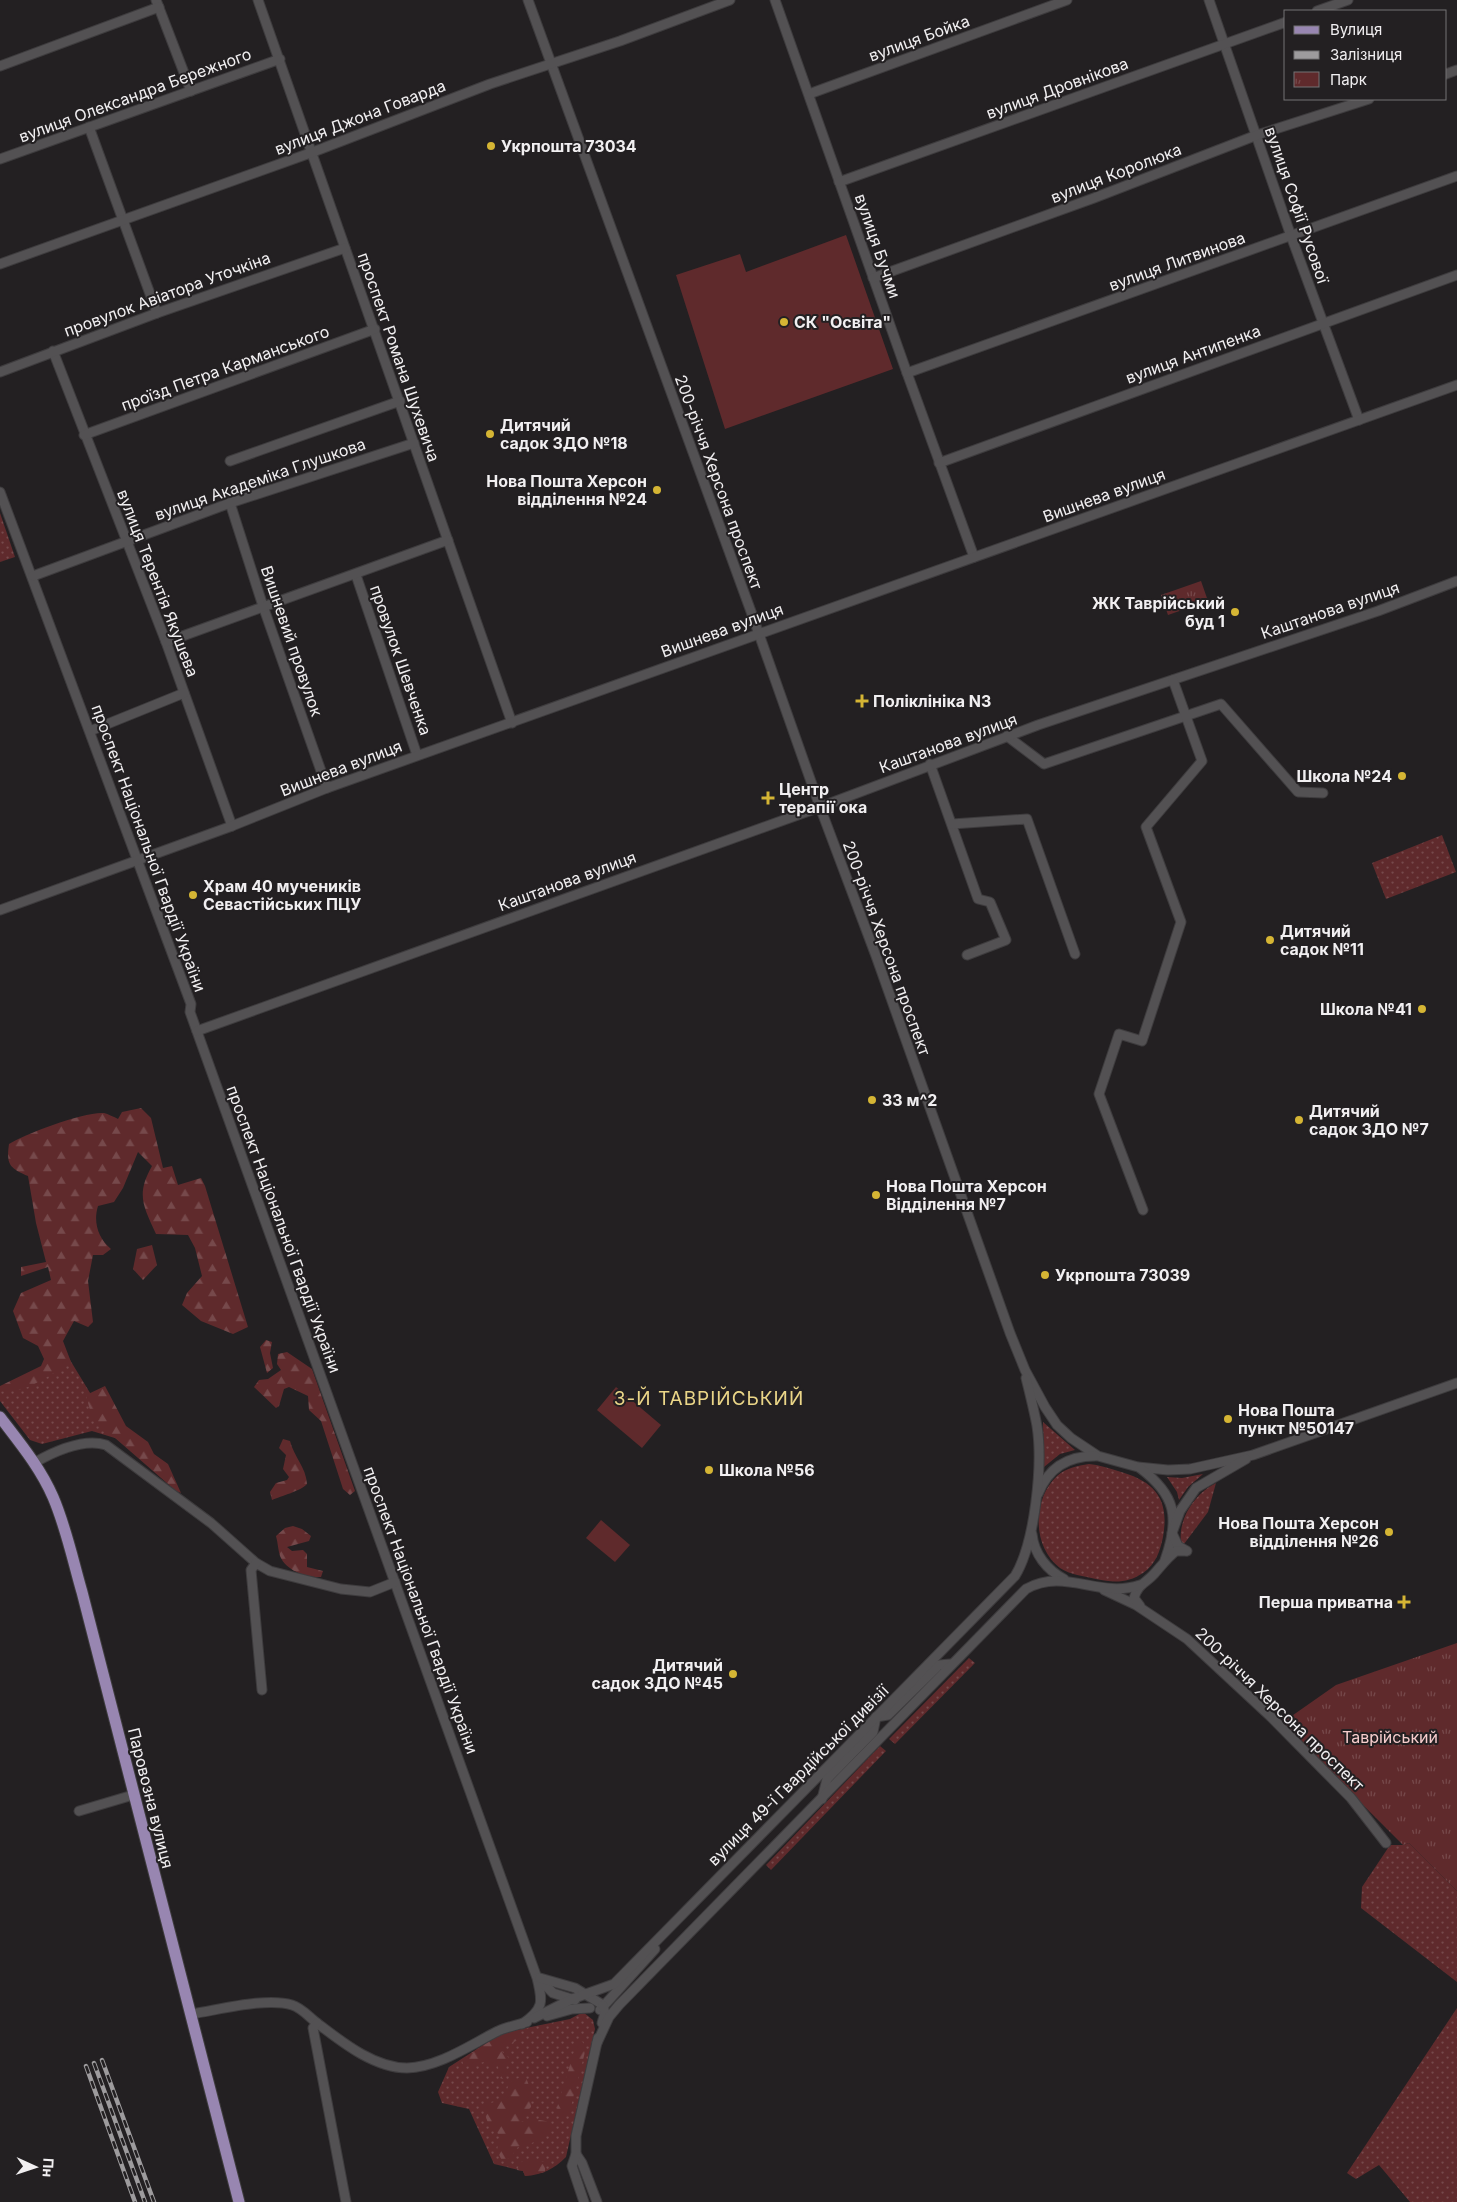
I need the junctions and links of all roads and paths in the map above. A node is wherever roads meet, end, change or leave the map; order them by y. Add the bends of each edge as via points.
1 (258, 0) edge
2 (528, 0) edge
3 (730, 0) edge
4 (775, 0) edge
5 (1067, 0) edge
6 (1208, 0) edge
7 (1348, 0) edge
8 (158, 4) edge
9 (1320, 10) edge
10 (1284, 23) edge
11 (1224, 45) junction
12 (280, 60) junction
13 (550, 64) junction
14 (0, 66) edge
15 (191, 91) junction
16 (809, 94) junction
17 (1366, 100) edge
18 (89, 127) junction
19 (1257, 135) junction
20 (313, 152) junction
21 (0, 159) edge
22 (1457, 176) edge
23 (839, 182) junction
24 (123, 220) junction
25 (1291, 236) junction
26 (345, 248) junction
27 (0, 264) edge
28 (1457, 275) edge
29 (873, 278) junction
30 (157, 313) junction
31 (1323, 323) junction
32 (375, 328) junction
33 (53, 351) junction
34 (0, 372) edge
35 (907, 373) junction
36 (1457, 385) edge
37 (400, 401) junction
38 (1360, 420) junction
39 (84, 435) junction
40 (414, 443) junction
41 (230, 460) dead end
42 (940, 463) junction
43 (0, 492) edge
44 (230, 503) junction
45 (448, 540) junction
46 (127, 541) junction
47 (974, 557) junction
48 (356, 575) junction
49 (33, 576) junction
50 (1457, 581) edge
51 (263, 606) junction
52 (758, 633) junction
53 (166, 642) junction
54 (1173, 680) junction
55 (184, 692) junction
56 (1186, 716) junction
57 (512, 723) junction
58 (90, 731) junction
59 (1007, 736) junction
60 (417, 756) junction
61 (930, 764) junction
62 (327, 788) junction
63 (1323, 793) dead end
64 (820, 807) junction
65 (952, 824) junction
66 (232, 826) junction
67 (137, 860) junction
68 (0, 910) edge
69 (1075, 954) dead end
70 (967, 955) dead end
71 (197, 1030) junction
72 (1143, 1210) dead end
73 (1025, 1370) junction
74 (1457, 1383) edge
75 (0, 1417) edge
76 (1253, 1455) junction
77 (1098, 1456) junction
78 (34, 1463) junction
79 (1138, 1467) junction
80 (1034, 1503) junction
81 (1031, 1524) junction
82 (1172, 1533) junction
83 (1164, 1560) junction
84 (256, 1563) junction
85 (1066, 1580) junction
86 (395, 1582) junction
87 (1140, 1585) junction
88 (1102, 1588) junction
89 (1142, 1608) junction
90 (950, 1664) junction
91 (262, 1690) dead end
92 (876, 1717) junction
93 (133, 1795) junction
94 (821, 1800) junction
95 (79, 1812) dead end
96 (1386, 1843) dead end
97 (673, 1922) junction
98 (537, 1978) junction
99 (575, 1988) junction
100 (600, 1989) junction
101 (587, 1995) junction
102 (572, 1999) junction
103 (592, 2004) junction
104 (619, 2006) junction
105 (602, 2010) junction
106 (191, 2014) junction
107 (317, 2023) junction
108 (522, 2024) junction
109 (597, 2043) junction
110 (576, 2154) junction
111 (239, 2202) edge
112 (346, 2202) edge
113 (584, 2202) edge
114 (597, 2202) edge

1 - 12 street, проспект Романа Шухевича
2 - 13 street, 200-річчя Херсона проспект
3 - 13 street, вулиця Джона Говарда
4 - 16 street, вулиця Бучми
5 - 16 street, вулиця Бойка
6 - 11 street, вулиця Софії Русової
7 - 9 street
8 - 14 street
8 - 15 street
10 - 11 street, вулиця Дровнікова
11 - 19 street, вулиця Софії Русової
11 - 23 street, вулиця Дровнікова
12 - 15 street, вулиця Олександра Бережного
12 - 20 street, проспект Романа Шухевича
13 - 20 street, вулиця Джона Говарда
13 - 52 street, 200-річчя Херсона проспект
15 - 18 street, вулиця Олександра Бережного
16 - 23 street, вулиця Бучми
17 - 19 street, вулиця Королюка
18 - 21 street, вулиця Олександра Бережного
18 - 24 street
19 - 25 street, вулиця Софії Русової
19 - 29 street, вулиця Королюка
20 - 24 street, вулиця Джона Говарда
20 - 26 street, проспект Романа Шухевича
22 - 25 street, вулиця Литвинова
23 - 29 street, вулиця Бучми
24 - 27 street, вулиця Джона Говарда
24 - 30 street
25 - 31 street, вулиця Софії Русової
25 - 35 street, вулиця Литвинова
26 - 30 street, провулок Авіатора Уточкіна
26 - 32 street, проспект Романа Шухевича
28 - 31 street, вулиця Антипенка
29 - 35 street, вулиця Бучми
30 - 33 street, провулок Авіатора Уточкіна
31 - 38 street, вулиця Софії Русової
31 - 42 street, вулиця Антипенка
32 - 37 street, проспект Романа Шухевича
32 - 39 street, проїзд Петра Карманського
33 - 34 street, провулок Авіатора Уточкіна
33 - 39 street, вулиця Терентія Якушева
35 - 42 street, вулиця Бучми
36 - 38 street, Вишнева вулиця
37 - 40 street, проспект Романа Шухевича
37 - 41 street
38 - 47 street, Вишнева вулиця
39 - 46 street, вулиця Терентія Якушева
40 - 44 street, вулиця Академіка Глушкова
40 - 45 street, проспект Романа Шухевича
42 - 47 street, вулиця Бучми
43 - 49 street, проспект Національної Гвардії України
44 - 46 street, вулиця Академіка Глушкова
44 - 51 street, Вишневий провулок
45 - 48 street
45 - 57 street, проспект Романа Шухевича
46 - 49 street, вулиця Академіка Глушкова
46 - 53 street, вулиця Терентія Якушева
47 - 52 street, Вишнева вулиця
48 - 51 street
48 - 60 street, провулок Шевченка
49 - 58 street, проспект Національної Гвардії України
50 - 54 street, Каштанова вулиця
51 - 53 street
51 - 62 street, Вишневий провулок
52 - 57 street, Вишнева вулиця
52 - 64 street, 200-річчя Херсона проспект
53 - 55 street, вулиця Терентія Якушева
54 - 56 street
54 - 59 street, Каштанова вулиця
55 - 58 street
55 - 66 street, вулиця Терентія Якушева
56 - 59 street via 1044,764
56 - 63 street via 1221,704 1298,792
56 - 72 street via 1202,762 1146,827 1180,922 1142,1041 1120,1034 1099,1094
57 - 60 street, Вишнева вулиця
58 - 67 street, проспект Національної Гвардії України
59 - 61 street, Каштанова вулиця
60 - 62 street, Вишнева вулиця
61 - 64 street, Каштанова вулиця
61 - 65 street
62 - 66 street, Вишнева вулиця
64 - 71 street, Каштанова вулиця
64 - 73 street, 200-річчя Херсона проспект
65 - 69 street via 1027,819
65 - 70 street via 978,899 990,902 1006,940
66 - 67 street, Вишнева вулиця
67 - 68 street, Вишнева вулиця
67 - 71 street, проспект Національної Гвардії України via 191,1004 190,1012
71 - 86 street, проспект Національної Гвардії України
73 - 77 street via 1057,1425
73 - 80 street via 1037,1427 1039,1457
74 - 76 street
75 - 78 main road, Паровозна вулиця
76 - 79 street via 1190,1469
76 - 82 street via 1196,1488 1180,1511
77 - 79 street
77 - 80 street via 1066,1461 1052,1471
78 - 84 street via 47,1455 84,1443 106,1445 211,1523
78 - 93 main road, Паровозна вулиця via 59,1512
79 - 82 street via 1158,1482 1169,1496 1173,1512
80 - 81 street
81 - 85 street via 1033,1544 1041,1559
81 - 92 street, вулиця 49-ї Гвардійської дивізії via 1027,1550 1015,1576
82 - 83 street
82 - 83 street via 1178,1546 1187,1551 1176,1551
83 - 87 street via 1154,1575
84 - 86 street via 282,1575 341,1589 370,1592
84 - 91 street via 251,1570
85 - 88 street
85 - 90 street, вулиця 49-ї Гвардійської дивізії via 1044,1580 1026,1589
86 - 98 street, проспект Національної Гвардії України
87 - 88 street via 1126,1590
87 - 89 street via 1134,1598
88 - 89 street, 200-річчя Херсона проспект
89 - 96 street, 200-річчя Херсона проспект via 1188,1639 1271,1717 1351,1798
90 - 92 street via 939,1665 888,1715
90 - 94 street, вулиця 49-ї Гвардійської дивізії
92 - 94 street via 873,1732 827,1779
92 - 97 street, вулиця 49-ї Гвардійської дивізії
93 - 95 street
93 - 106 main road, Паровозна вулиця
94 - 104 street, вулиця 49-ї Гвардійської дивізії
97 - 100 street, вулиця 49-ї Гвардійської дивізії via 614,1984
97 - 105 street via 666,1938
98 - 99 street
98 - 102 street via 553,1993
98 - 108 street, проспект Національної Гвардії України via 542,1994 540,2007
99 - 100 street
99 - 101 street
100 - 101 street, вулиця 49-ї Гвардійської дивізії
101 - 102 street, вулиця 49-ї Гвардійської дивізії
101 - 103 street
102 - 103 street
102 - 108 street, вулиця 49-ї Гвардійської дивізії
103 - 105 street
103 - 108 street
104 - 105 street
104 - 109 street via 609,2017
105 - 109 street
106 - 107 street via 287,2004 303,2010
106 - 111 main road, Паровозна вулиця
107 - 108 street via 370,2059 406,2068 428,2065 500,2030
107 - 112 street via 313,2028
109 - 110 street via 576,2136
110 - 113 street via 572,2166
110 - 114 street

